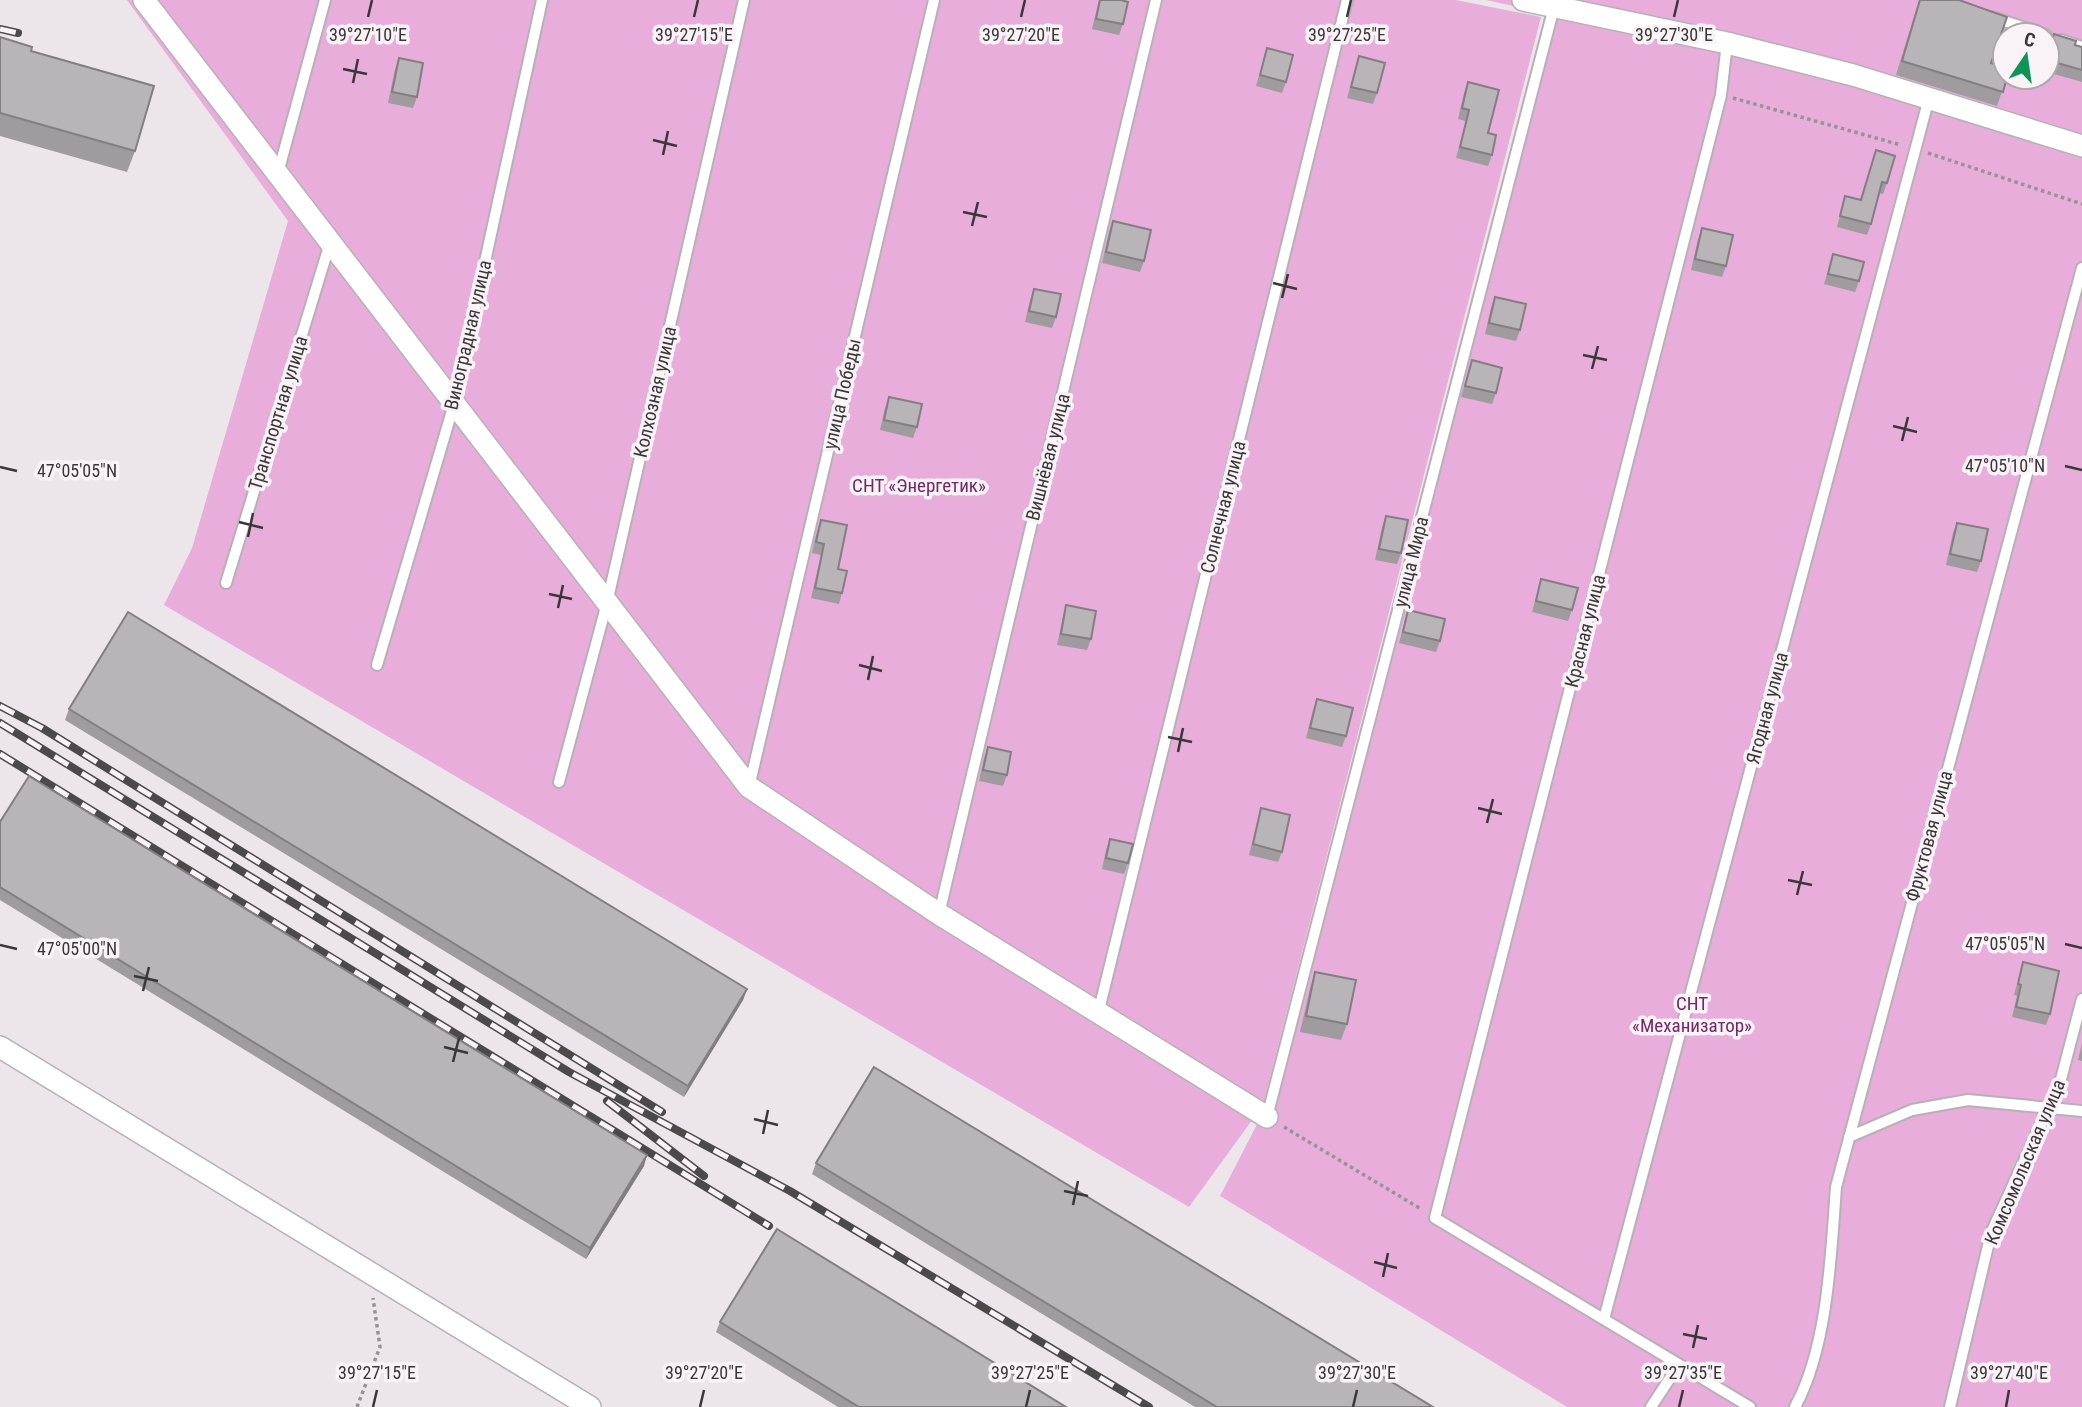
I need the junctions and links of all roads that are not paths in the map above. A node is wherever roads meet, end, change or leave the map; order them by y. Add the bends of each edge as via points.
1 (144, 0) edge
2 (325, 0) edge
3 (542, 0) edge
4 (744, 0) edge
5 (933, 0) edge
6 (1156, 0) edge
7 (1347, 0) edge
8 (1523, 0) edge
9 (1554, 7) junction
10 (1985, 15) edge
11 (2003, 21) edge
12 (2061, 40) edge
13 (1727, 43) junction
14 (2082, 47) edge
15 (1929, 97) junction
16 (2082, 146) edge
17 (277, 176) junction
18 (330, 243) junction
19 (2082, 268) edge
20 (454, 404) junction
21 (226, 583) dead end
22 (607, 603) junction
23 (377, 665) dead end
24 (559, 782) dead end
25 (750, 787) junction
26 (939, 914) junction
27 (2082, 999) edge
28 (1098, 1015) junction
29 (0, 1047) edge
30 (2050, 1107) junction
31 (2082, 1111) edge
32 (1267, 1116) joint
33 (1849, 1137) junction
34 (1604, 1319) junction
35 (1678, 1366) junction
36 (590, 1407) edge
37 (1651, 1407) edge
38 (1750, 1407) edge
39 (1795, 1407) edge
40 (1950, 1407) edge

1 - 17 street
2 - 17 lane
3 - 20 lane, Виноградная улица
4 - 22 lane, Колхозная улица
5 - 25 lane, улица Победы
6 - 26 lane, Вишнёвая улица
7 - 28 lane, Солнечная улица
8 - 9 street
9 - 13 street
9 - 32 lane, улица Мира
10 - 11 lane
12 - 14 lane
13 - 15 street
13 - 34 lane, Красная улица via 1717,109 1435,1218
15 - 16 street
15 - 34 lane, Ягодная улица
17 - 18 street
18 - 20 street
18 - 21 lane, Транспортная улица
19 - 33 lane, Фруктовая улица
20 - 22 street
20 - 23 lane, Виноградная улица
22 - 24 lane, Колхозная улица
22 - 25 street
25 - 26 street
26 - 28 street
27 - 30 lane, Комсомольская улица
28 - 32 street
29 - 36 street
30 - 31 lane
30 - 33 lane via 1968,1100 1912,1110
30 - 40 lane, Комсомольская улица via 1991,1233
33 - 39 lane, Фруктовая улица via 1836,1187 1829,1279 1807,1385
34 - 35 lane
35 - 37 lane
35 - 38 lane

